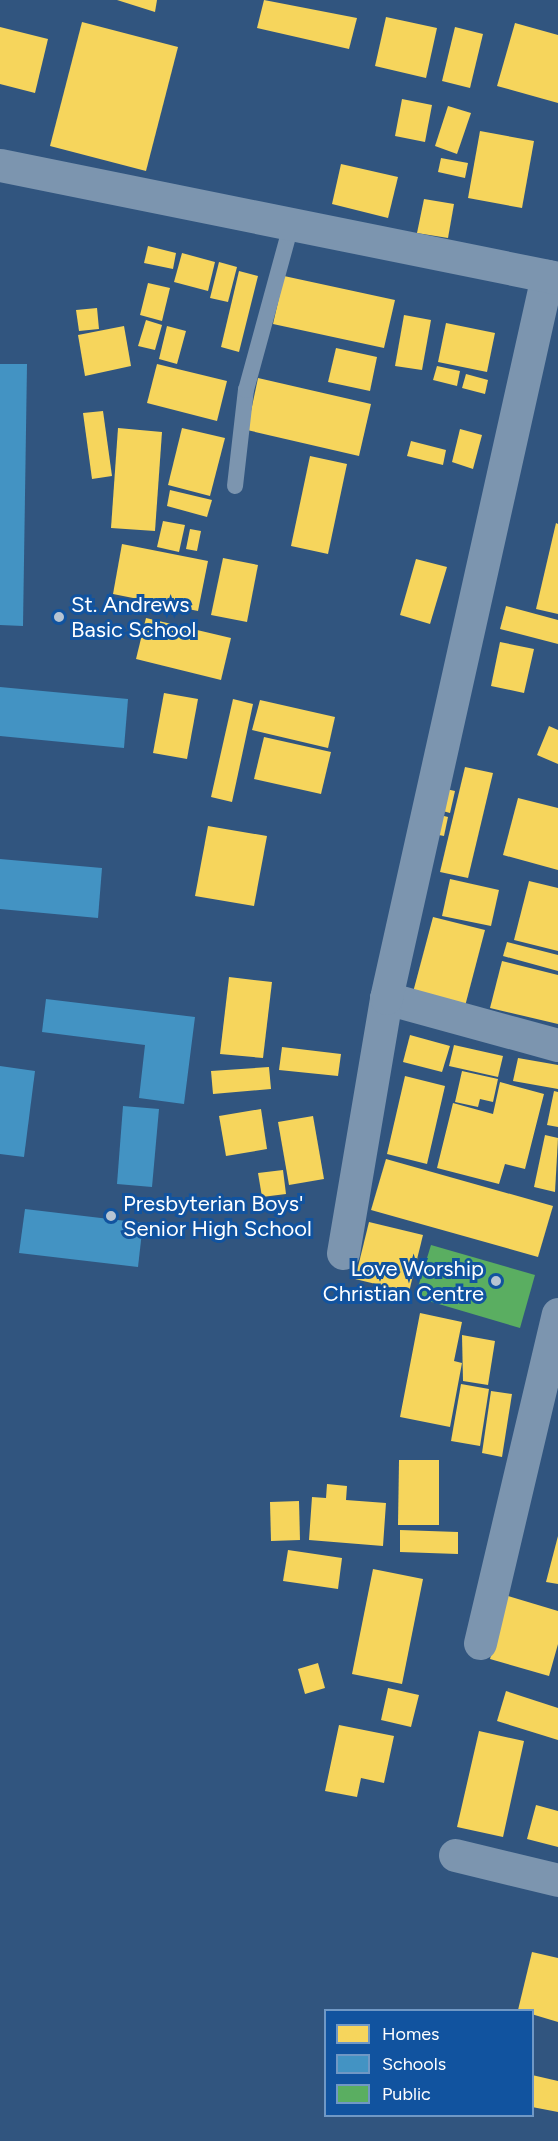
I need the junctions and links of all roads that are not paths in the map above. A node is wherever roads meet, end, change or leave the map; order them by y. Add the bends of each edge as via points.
1 (0, 165) edge
2 (291, 225) junction
3 (552, 277) edge
4 (235, 486) dead end
5 (386, 998) junction
6 (558, 1045) edge
7 (343, 1253) dead end
8 (558, 1314) edge
9 (480, 1643) dead end
10 (455, 1855) dead end
11 (558, 1880) edge

1 - 2 street
2 - 3 street
2 - 4 lane via 246,390
3 - 5 street
5 - 6 street
5 - 7 street
8 - 9 street
10 - 11 street

